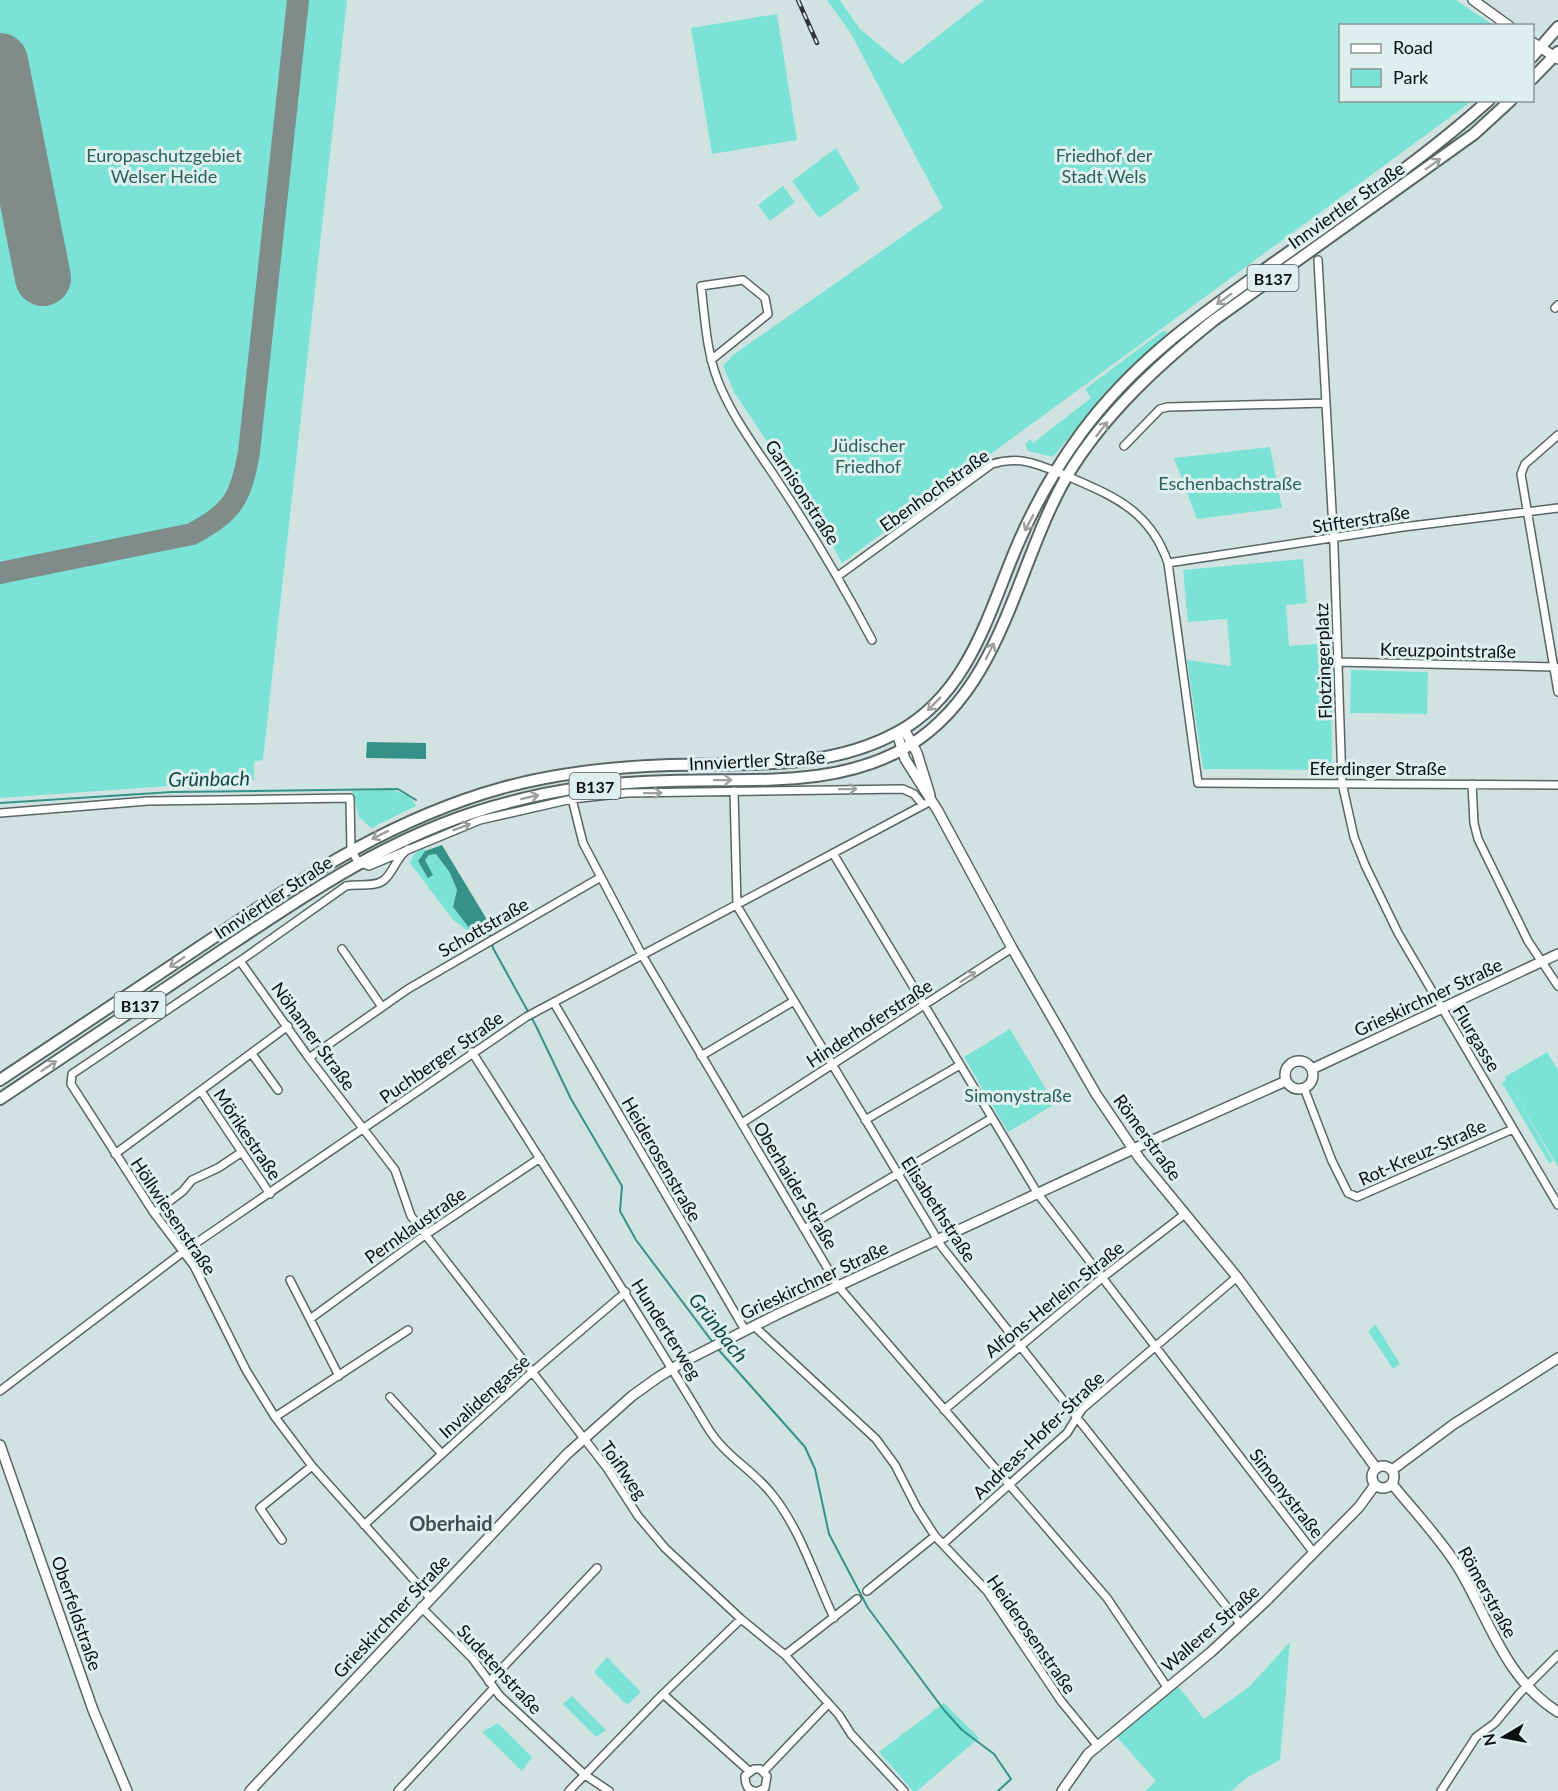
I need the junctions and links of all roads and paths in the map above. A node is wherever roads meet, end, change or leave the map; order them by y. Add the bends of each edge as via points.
1 (1473, 0) edge
2 (1506, 24) edge
3 (1558, 27) edge
4 (1537, 44) edge
5 (1557, 56) edge
6 (1534, 78) edge
7 (1487, 102) edge
8 (1509, 102) edge
9 (1318, 260) dead end
10 (711, 360) junction
11 (1326, 403) junction
12 (1558, 435) edge
13 (1124, 446) dead end
14 (1056, 471) junction
15 (1067, 476) junction
16 (1558, 508) edge
17 (1527, 512) junction
18 (1333, 539) junction
19 (1168, 563) junction
20 (838, 576) junction
21 (872, 640) dead end
22 (1337, 662) junction
23 (1556, 667) edge
24 (1558, 692) edge
25 (900, 731) junction
26 (912, 744) junction
27 (900, 749) junction
28 (1342, 783) junction
29 (1472, 783) junction
30 (1558, 784) edge
31 (734, 791) junction
32 (572, 799) junction
33 (927, 803) junction
34 (0, 813) edge
35 (351, 849) junction
36 (408, 849) junction
37 (834, 855) junction
38 (358, 862) junction
39 (601, 877) junction
40 (737, 906) junction
41 (342, 948) dead end
42 (1012, 948) junction
43 (1558, 954) edge
44 (642, 955) junction
45 (240, 961) junction
46 (1543, 961) junction
47 (1558, 986) edge
48 (794, 1001) junction
49 (554, 1003) junction
50 (924, 1005) junction
51 (382, 1007) junction
52 (1442, 1008) junction
53 (288, 1026) junction
54 (472, 1052) junction
55 (252, 1054) junction
56 (701, 1056) junction
57 (309, 1058) junction
58 (832, 1064) junction
59 (960, 1065) junction
60 (1312, 1070) junction
61 (0, 1080) edge
62 (1287, 1082) junction
63 (1304, 1088) junction
64 (278, 1090) dead end
65 (201, 1091) junction
66 (0, 1099) edge
67 (992, 1118) junction
68 (865, 1120) junction
69 (742, 1123) junction
70 (1513, 1128) junction
71 (364, 1129) junction
72 (1133, 1150) junction
73 (242, 1152) junction
74 (115, 1154) junction
75 (540, 1158) junction
76 (898, 1174) junction
77 (270, 1194) junction
78 (1038, 1194) junction
79 (1558, 1205) edge
80 (154, 1213) junction
81 (1185, 1214) junction
82 (804, 1228) junction
83 (425, 1235) junction
84 (938, 1240) junction
85 (183, 1252) junction
86 (1237, 1277) junction
87 (1102, 1278) junction
88 (291, 1280) dead end
89 (838, 1286) junction
90 (626, 1292) junction
91 (310, 1319) junction
92 (750, 1328) junction
93 (408, 1330) dead end
94 (1020, 1346) junction
95 (1155, 1347) junction
96 (1558, 1358) edge
97 (672, 1368) junction
98 (531, 1373) junction
99 (339, 1376) junction
100 (0, 1391) edge
101 (390, 1397) dead end
102 (944, 1410) junction
103 (275, 1417) junction
104 (1076, 1419) junction
105 (584, 1439) junction
106 (0, 1445) edge
107 (442, 1454) junction
108 (312, 1466) junction
109 (1376, 1468) junction
110 (1392, 1470) junction
111 (1392, 1484) junction
112 (1375, 1485) junction
113 (1010, 1487) junction
114 (364, 1525) junction
115 (935, 1536) junction
116 (282, 1540) dead end
117 (943, 1544) junction
118 (1314, 1553) junction
119 (597, 1568) dead end
120 (867, 1592) dead end
121 (430, 1598) junction
122 (857, 1599) dead end
123 (421, 1607) junction
124 (834, 1618) junction
125 (741, 1619) junction
126 (1241, 1625) junction
127 (785, 1655) junction
128 (1558, 1655) edge
129 (491, 1685) junction
130 (1167, 1687) junction
131 (1527, 1687) junction
132 (663, 1694) junction
133 (828, 1704) junction
134 (1558, 1712) edge
135 (1097, 1745) junction
136 (749, 1771) junction
137 (764, 1771) junction
138 (585, 1775) junction
139 (752, 1790) edge
140 (127, 1791) edge
141 (250, 1791) edge
142 (398, 1791) edge
143 (569, 1791) edge
144 (609, 1791) edge
145 (904, 1791) edge
146 (1062, 1791) edge
147 (1441, 1791) edge

1 - 2 main road
3 - 4 main road
4 - 5 main road
5 - 6 main road
7 -> 14 main road, Innviertler Straße / B137 via 1434,147 1164,343 1112,395
15 -> 8 main road, Innviertler Straße / B137 via 1129,396 1177,349 1474,134
9 - 11 street
10 - 10 street, Garnisonstraße via 768,314 765,298 743,280 701,286
10 - 20 street, Garnisonstraße via 732,410
11 - 13 street via 1168,407 1160,409
11 - 18 street
12 - 17 street via 1525,464 1521,474
14 - 15 street, Ebenhochstraße
14 - 20 street, Ebenhochstraße via 1022,459 992,464
14 -> 25 main road, Innviertler Straße / B137 via 1018,543 986,627 965,665 946,691
15 - 19 street, Ebenhochstraße via 1104,491 1141,516 1164,550
26 -> 15 main road, Innviertler Straße / B137 via 959,700 984,663
16 - 17 street, Stifterstraße
17 - 18 street, Stifterstraße
17 - 23 street
18 - 19 street, Stifterstraße
18 - 22 street, Flotzingerplatz
19 - 28 street, Eferdinger Straße via 1198,783
20 - 21 street, Garnisonstraße
22 - 23 street, Kreuzpointstraße
22 - 28 street, Flotzingerplatz
23 - 24 street
25 - 26 main road, Römerstraße
25 - 27 main road, Römerstraße
25 -> 35 main road, Innviertler Straße / B137 via 854,752 814,761 641,766 546,777 448,805
26 - 27 main road, Innviertler Straße / B137
26 - 33 main road, Römerstraße via 926,776
27 - 33 main road, Römerstraße
38 -> 27 main road, Innviertler Straße / B137 via 463,816 549,792 642,782 818,777 869,765
28 - 29 street, Eferdinger Straße
28 - 52 street, Flurgasse via 1354,837 1365,865 1398,933
29 - 30 street, Eferdinger Straße
29 - 46 street via 1478,839 1528,940
32 -> 31 street
31 -> 33 street via 903,789
31 - 40 street, Elisabethstraße
36 -> 32 street via 480,820
32 - 39 street, Oberhaider Straße via 583,843
33 - 37 street, Puchberger Straße
33 - 42 main road, Römerstraße
34 - 35 street via 148,801 350,798
35 - 38 street
35 -> 61 main road, Innviertler Straße / B137
36 - 38 street via 369,866
36 - 45 street via 384,880 373,885 346,886
37 - 40 street, Puchberger Straße
37 - 50 street, Simonystraße
66 -> 38 main road, Innviertler Straße / B137
39 - 44 street, Oberhaider Straße
39 - 51 street, Schottstraße
40 - 44 street, Puchberger Straße
40 - 48 street, Elisabethstraße
41 - 51 street
50 -> 42 street, Hinderhoferstraße
42 - 72 main road, Römerstraße
43 - 46 main road, Grieskirchner Straße
44 - 49 street, Puchberger Straße
44 - 56 street, Oberhaider Straße
45 - 53 street, Nöhamer Straße
45 - 74 street, Höllwiesenstraße via 72,1074 71,1084
46 - 47 street
46 - 52 main road, Grieskirchner Straße
48 - 56 street
48 - 58 street, Elisabethstraße
49 - 54 street, Puchberger Straße
49 - 92 street, Heiderosenstraße
50 - 58 street, Hinderhoferstraße
50 - 59 street, Simonystraße
51 - 57 street, Schottstraße
52 - 60 main road, Grieskirchner Straße
52 - 70 street, Flurgasse
53 - 55 street
53 - 57 street, Nöhamer Straße
54 - 71 street, Puchberger Straße
54 - 75 street, Hunderterweg
55 - 64 street
55 - 65 street
56 - 69 street, Oberhaider Straße
57 - 71 street, Nöhamer Straße
58 - 68 street, Elisabethstraße
58 - 69 street, Hinderhoferstraße
59 - 67 street, Simonystraße
59 - 68 street
60 - 62 main road via 1307,1064 1294,1062 1285,1072
60 - 63 main road via 1313,1077
62 - 63 main road via 1296,1089
62 - 72 main road, Grieskirchner Straße
63 - 70 street, Rot-Kreuz-Straße via 1332,1161 1348,1193 1357,1197
65 - 73 street, Mörikestraße
65 - 74 street
67 - 76 street
67 - 78 street, Simonystraße
68 - 76 street, Elisabethstraße
69 - 82 street, Oberhaider Straße
70 - 79 street, Flurgasse
71 - 77 street, Puchberger Straße
71 - 83 street, Toiflweg via 395,1170 411,1216
72 - 78 main road, Grieskirchner Straße
72 - 81 main road, Römerstraße
73 - 77 street, Mörikestraße
73 - 80 street via 192,1180
74 - 80 street, Höllwiesenstraße
75 - 83 street, Pernklaustraße
75 - 90 street, Hunderterweg
76 - 82 street
76 - 84 street, Elisabethstraße
77 - 85 street, Puchberger Straße
78 - 84 main road, Grieskirchner Straße
78 - 87 street, Simonystraße
80 - 85 street, Höllwiesenstraße
81 - 86 main road, Römerstraße
81 - 87 street, Alfons-Herlein-Straße
82 - 89 street, Oberhaider Straße
83 - 91 street, Pernklaustraße
83 - 98 street, Toiflweg
84 - 89 main road, Grieskirchner Straße
84 - 94 street, Elisabethstraße
85 - 100 street, Puchberger Straße
85 - 103 street, Höllwiesenstraße
86 - 95 street, Andreas-Hofer-Straße
86 - 109 main road, Römerstraße
87 - 94 street, Alfons-Herlein-Straße
87 - 95 street, Simonystraße
88 - 91 street
89 - 92 main road, Grieskirchner Straße
89 - 102 street, Oberhaider Straße
90 - 97 street, Hunderterweg
90 - 98 street, Invalidengasse
91 - 99 street
92 - 97 main road, Grieskirchner Straße
92 - 115 street, Heiderosenstraße via 876,1439
93 - 99 street
94 - 102 street, Alfons-Herlein-Straße
94 - 104 street, Elisabethstraße
95 - 104 street, Andreas-Hofer-Straße via 1082,1409
95 - 118 street, Simonystraße
96 - 110 main road via 1454,1424
97 - 105 main road, Grieskirchner Straße via 632,1396
97 - 124 street, Hunderterweg via 724,1450 770,1491 785,1513
98 - 105 street, Toiflweg
98 - 107 street, Invalidengasse
99 - 103 street
101 - 107 street
102 - 113 street, Oberhaider Straße
103 - 108 street, Höllwiesenstraße
104 - 113 street, Andreas-Hofer-Straße
104 - 126 street, Elisabethstraße
105 - 121 main road, Grieskirchner Straße
105 - 125 street, Toiflweg via 665,1548
106 - 140 main road, Oberfeldstraße via 93,1710
107 - 114 street, Invalidengasse
108 - 114 street, Höllwiesenstraße
108 - 116 street via 260,1508
109 - 110 main road via 1385,1466
109 - 112 main road via 1371,1476
110 - 111 main road
111 - 112 main road via 1383,1488
111 - 131 main road, Römerstraße via 1457,1566 1498,1645
112 - 118 main road, Wallerer Straße
113 - 117 street, Andreas-Hofer-Straße
113 - 130 street, Oberhaider Straße via 1107,1598
114 - 121 street, Höllwiesenstraße
115 - 117 street, Heiderosenstraße
115 - 120 street
117 - 135 street, Heiderosenstraße via 987,1591 1061,1701
118 - 126 main road, Wallerer Straße
119 - 129 street
121 - 123 main road, Grieskirchner Straße
122 - 124 street
123 - 129 street, Sudetenstraße via 472,1658
123 - 141 main road, Grieskirchner Straße
124 - 127 street
125 - 127 street, Toiflweg
125 - 132 street
126 - 130 main road, Wallerer Straße
127 - 133 street, Toiflweg
128 - 131 street
129 - 138 street, Sudetenstraße
129 - 142 street
130 - 135 main road, Wallerer Straße
131 - 134 main road, Römerstraße
131 - 147 street via 1496,1723 1476,1737
132 - 136 street
132 - 138 street
133 - 137 street
133 - 145 street, Toiflweg
135 - 146 main road, Wallerer Straße
136 - 137 street
136 - 139 street via 745,1782
137 - 139 street via 768,1782
138 - 143 street
138 - 144 street, Sudetenstraße

